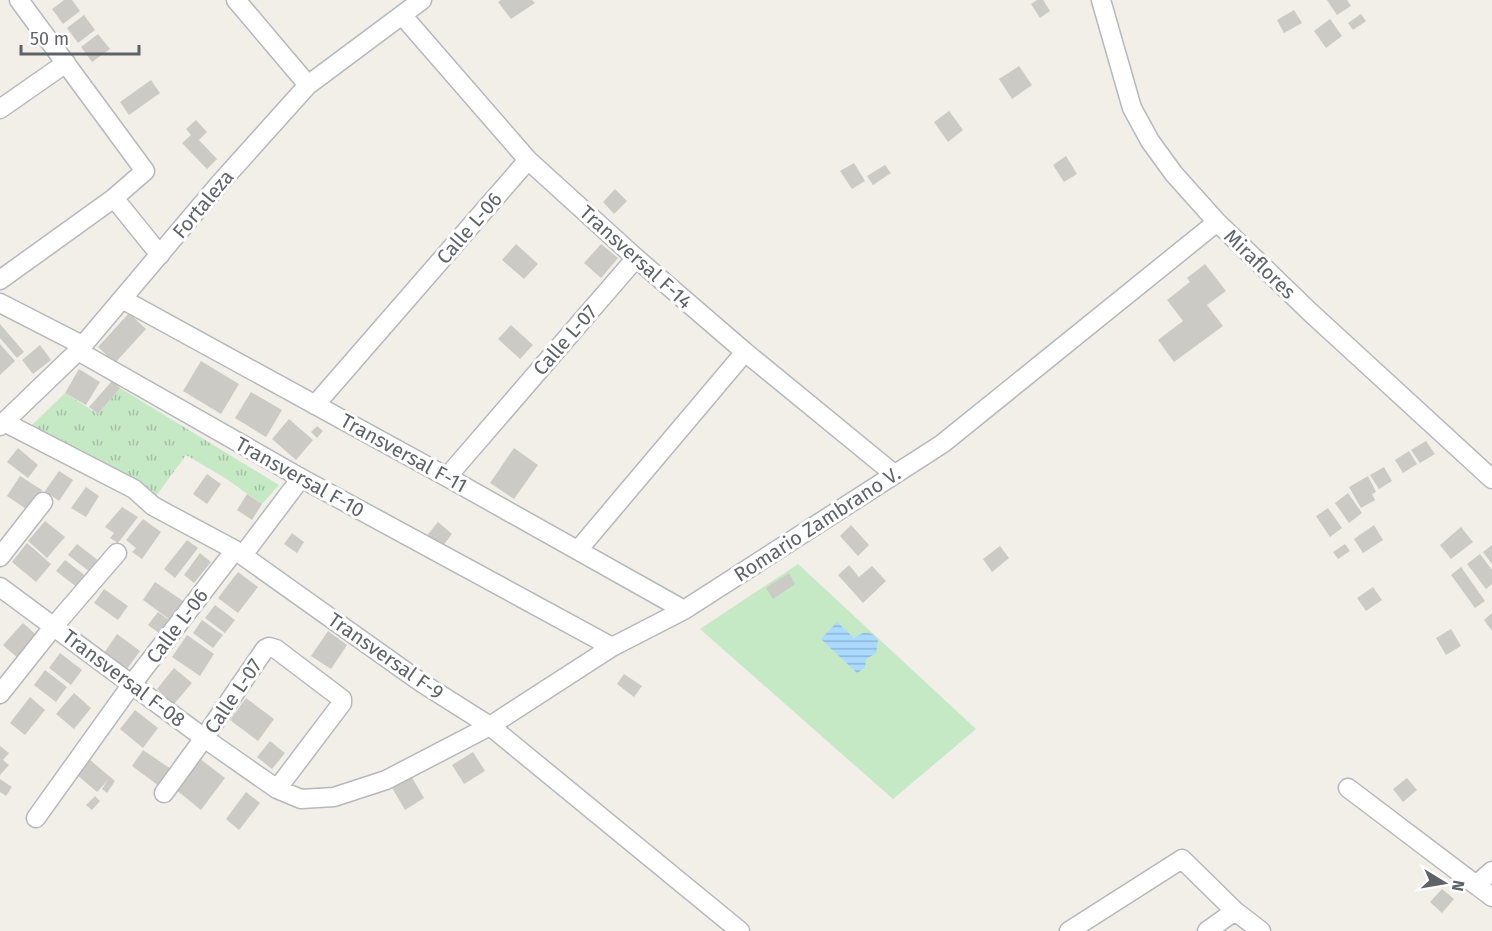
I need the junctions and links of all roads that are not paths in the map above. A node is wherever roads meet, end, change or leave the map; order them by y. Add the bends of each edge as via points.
1 (19, 0) edge
2 (236, 0) edge
3 (422, 0) edge
4 (1101, 0) edge
5 (402, 15) junction
6 (66, 63) junction
7 (308, 86) junction
8 (0, 109) edge
9 (528, 160) junction
10 (114, 198) junction
11 (1217, 222) junction
12 (160, 255) junction
13 (636, 258) junction
14 (0, 280) edge
15 (122, 299) junction
16 (0, 303) edge
17 (80, 348) junction
18 (745, 352) junction
19 (315, 405) junction
20 (2, 424) edge
21 (894, 474) junction
22 (447, 477) junction
23 (301, 478) junction
24 (1492, 479) edge
25 (43, 502) dead end
26 (578, 550) junction
27 (117, 553) dead end
28 (239, 553) junction
29 (0, 557) edge
30 (0, 587) edge
31 (684, 610) junction
32 (54, 626) junction
33 (612, 647) junction
34 (132, 684) junction
35 (0, 694) edge
36 (490, 726) junction
37 (204, 738) junction
38 (386, 780) joint
39 (1348, 788) dead end
40 (277, 789) junction
41 (164, 793) dead end
42 (36, 818) dead end
43 (1492, 871) edge
44 (1476, 885) junction
45 (1492, 897) edge
46 (1235, 910) junction
47 (740, 931) edge
48 (1069, 931) edge
49 (1208, 931) edge
50 (1261, 931) edge

1 - 6 street
2 - 7 street
3 - 5 street, Fortaleza
4 - 11 street, Miraflores via 1132,108 1174,174
5 - 7 street, Fortaleza
5 - 9 street, Transversal F-14
6 - 8 street
6 - 10 street via 145,171
7 - 12 street, Fortaleza
9 - 13 street, Transversal F-14
9 - 19 street, Calle L-06
10 - 12 street
10 - 14 street
11 - 21 street, Romario Zambrano V. via 942,444
11 - 24 street, Miraflores
12 - 15 street, Fortaleza
13 - 18 street, Transversal F-14
13 - 22 street, Calle L-07
15 - 17 street, Fortaleza
15 - 19 street, Transversal F-11
16 - 17 street, Transversal F-10
17 - 20 street, Fortaleza
17 - 23 street, Transversal F-10
18 - 21 street, Transversal F-14
18 - 26 street
19 - 22 street, Transversal F-11
20 - 28 street, Transversal F-9 via 134,489 153,506
21 - 31 street, Romario Zambrano V.
22 - 26 street, Transversal F-11
23 - 28 street, Calle L-06
23 - 33 street, Transversal F-10
25 - 29 street
26 - 31 street, Transversal F-11
27 - 32 street
28 - 34 street, Calle L-06
28 - 36 street, Transversal F-9 via 422,683
30 - 32 street, Transversal F-08
31 - 33 street, Romario Zambrano V.
32 - 34 street, Transversal F-08
32 - 35 street
33 - 36 street, Romario Zambrano V.
34 - 37 street, Transversal F-08
34 - 42 street, Calle L-06
36 - 38 street, Romario Zambrano V.
36 - 47 street, Transversal F-9
37 - 40 street, Transversal F-08
37 - 40 street, Calle L-07 via 265,649 276,649 342,699
37 - 41 street, Calle L-07
38 - 40 street, Transversal F-08 via 334,797 301,799
39 - 44 street
43 - 44 street
44 - 45 street
46 - 48 street via 1182,859
46 - 49 street
46 - 50 street

